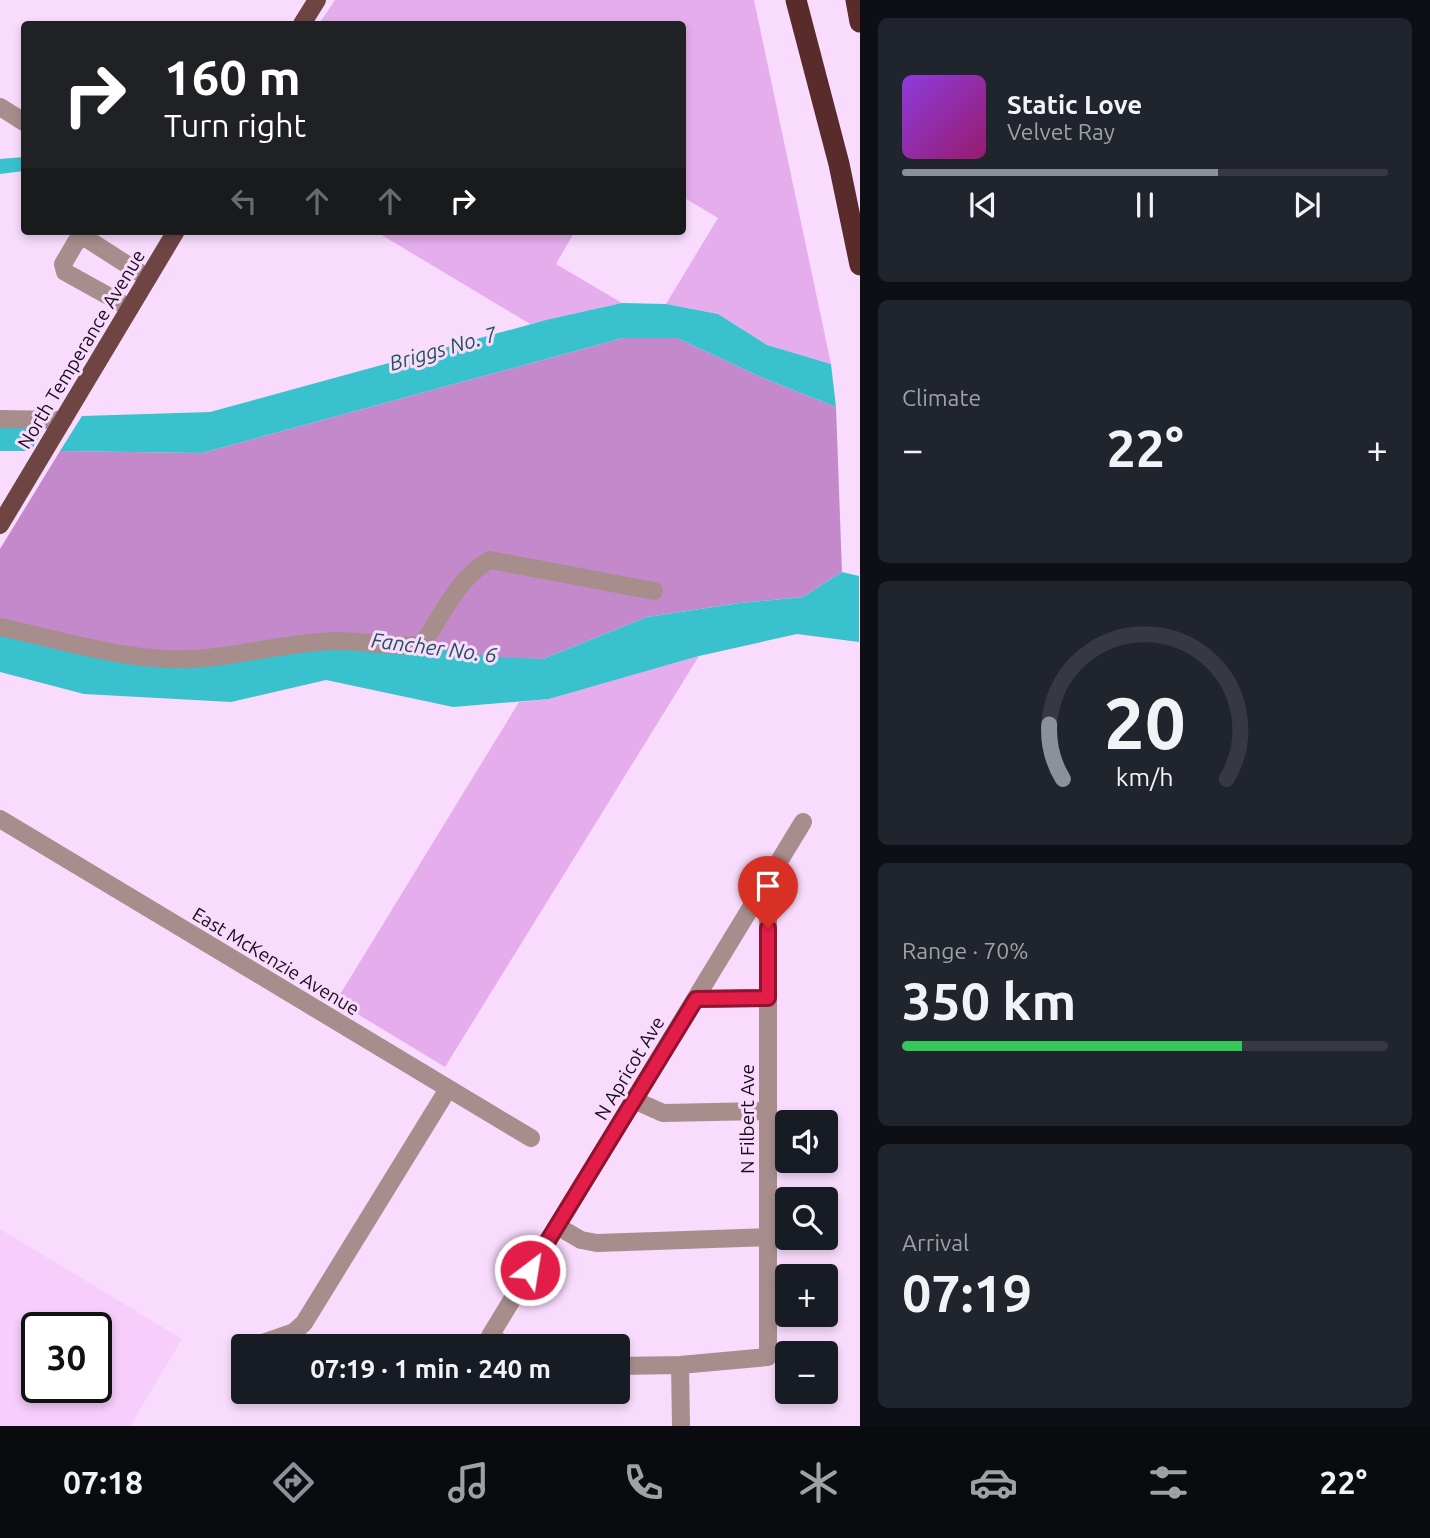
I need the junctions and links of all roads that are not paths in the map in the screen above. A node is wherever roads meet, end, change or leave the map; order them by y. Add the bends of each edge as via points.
1 (317, 0) edge
2 (796, 0) edge
3 (856, 0) edge
4 (304, 21) edge
5 (859, 22) edge
6 (0, 107) edge
7 (21, 120) edge
8 (174, 235) edge
9 (859, 265) edge
10 (148, 278) junction
11 (130, 308) junction
12 (0, 419) edge
13 (63, 421) junction
14 (5, 503) edge
15 (0, 524) edge
16 (653, 591) dead end
17 (0, 627) edge
18 (0, 819) edge
19 (803, 822) dead end
20 (768, 881) junction
21 (768, 998) junction
22 (696, 999) junction
23 (448, 1089) junction
24 (634, 1100) junction
25 (768, 1111) junction
26 (531, 1138) dead end
27 (557, 1226) junction
28 (768, 1237) junction
29 (288, 1334) edge
30 (491, 1334) edge
31 (680, 1365) junction
32 (630, 1366) edge
33 (681, 1426) edge

1 - 4 main road
2 - 9 highway via 839,164
3 - 5 highway
6 - 7 street
8 - 10 main road, North Temperance Avenue
10 - 11 main road, North Temperance Avenue
10 - 11 street via 84,237 76,242 63,264 65,272
11 - 13 main road, North Temperance Avenue
12 - 13 street
13 - 14 main road, North Temperance Avenue
14 - 15 main road, North Temperance Avenue
16 - 17 street via 490,560 467,579 422,645 317,642 204,658 130,655
18 - 23 street, East McKenzie Avenue
19 - 20 street, N Apricot Ave
20 - 21 street, N Filbert Ave
20 - 22 street, N Apricot Ave
21 - 22 street
21 - 25 street, N Filbert Ave
22 - 24 street, N Apricot Ave
23 - 26 street, East McKenzie Avenue
23 - 29 street via 304,1323
24 - 25 street via 663,1113
24 - 27 street, N Apricot Ave
25 - 28 street, N Filbert Ave
27 - 28 street via 580,1240 597,1243
27 - 30 street, N Apricot Ave
28 - 31 street, N Filbert Ave via 768,1357
31 - 32 street
31 - 33 street

